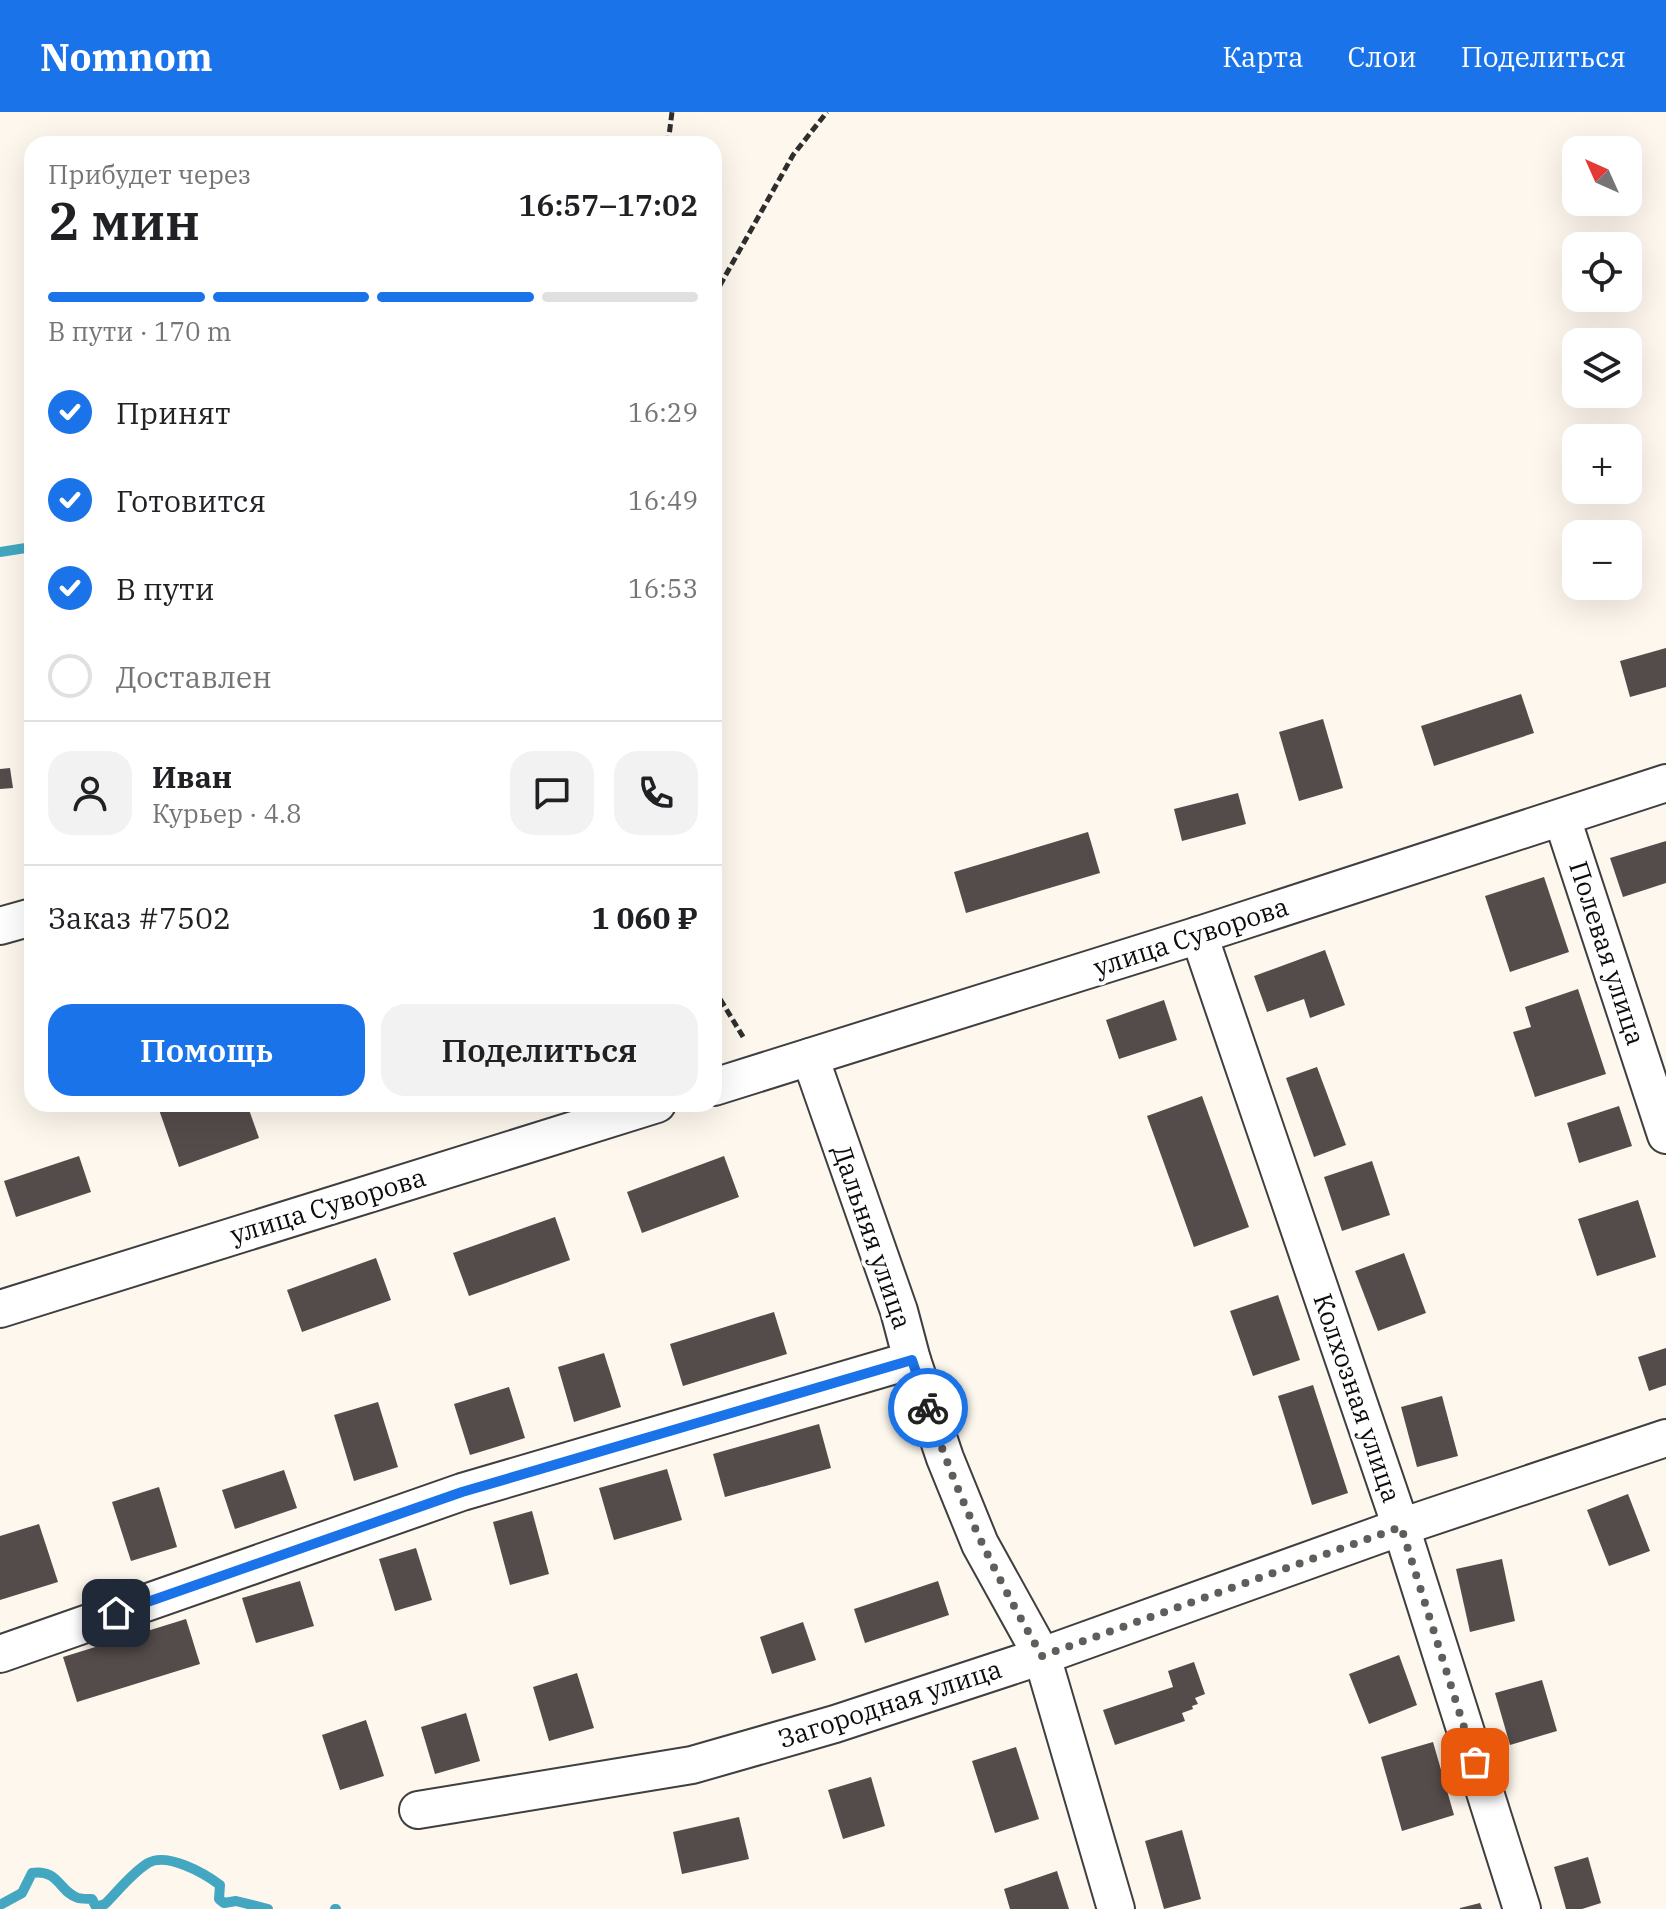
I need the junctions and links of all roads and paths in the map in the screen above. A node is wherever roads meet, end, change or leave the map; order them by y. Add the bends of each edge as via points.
1 (672, 112) edge
2 (827, 112) edge
3 (669, 136) edge
4 (722, 282) edge
5 (1666, 783) edge
6 (1562, 818) junction
7 (24, 919) edge
8 (0, 926) edge
9 (1199, 935) junction
10 (722, 1002) edge
11 (810, 1057) junction
12 (764, 1072) junction
13 (722, 1085) edge
14 (604, 1112) edge
15 (1666, 1135) edge
16 (0, 1309) edge
17 (912, 1360) junction
18 (1666, 1438) edge
19 (1401, 1527) junction
20 (0, 1654) edge
21 (1042, 1656) junction
22 (418, 1810) dead end
23 (1116, 1909) edge
24 (1522, 1909) edge

1 - 3 path
2 - 4 path via 793,155
5 - 6 street, улица Суворова
6 - 9 street, улица Суворова
6 - 15 street, Полевая улица
7 - 8 street
9 - 11 street, улица Суворова
9 - 19 street, Колхозная улица
10 - 12 path
11 - 12 street, улица Суворова
11 - 17 street, Дальняя улица
12 - 13 street, улица Суворова
14 - 16 street, улица Суворова
17 - 20 street via 462,1492
17 - 21 street, Дальняя улица via 980,1544
18 - 19 street, Загородная улица
19 - 21 street, Загородная улица
19 - 24 street, Колхозная улица
21 - 22 street, Загородная улица via 692,1765
21 - 23 street, Дальняя улица

